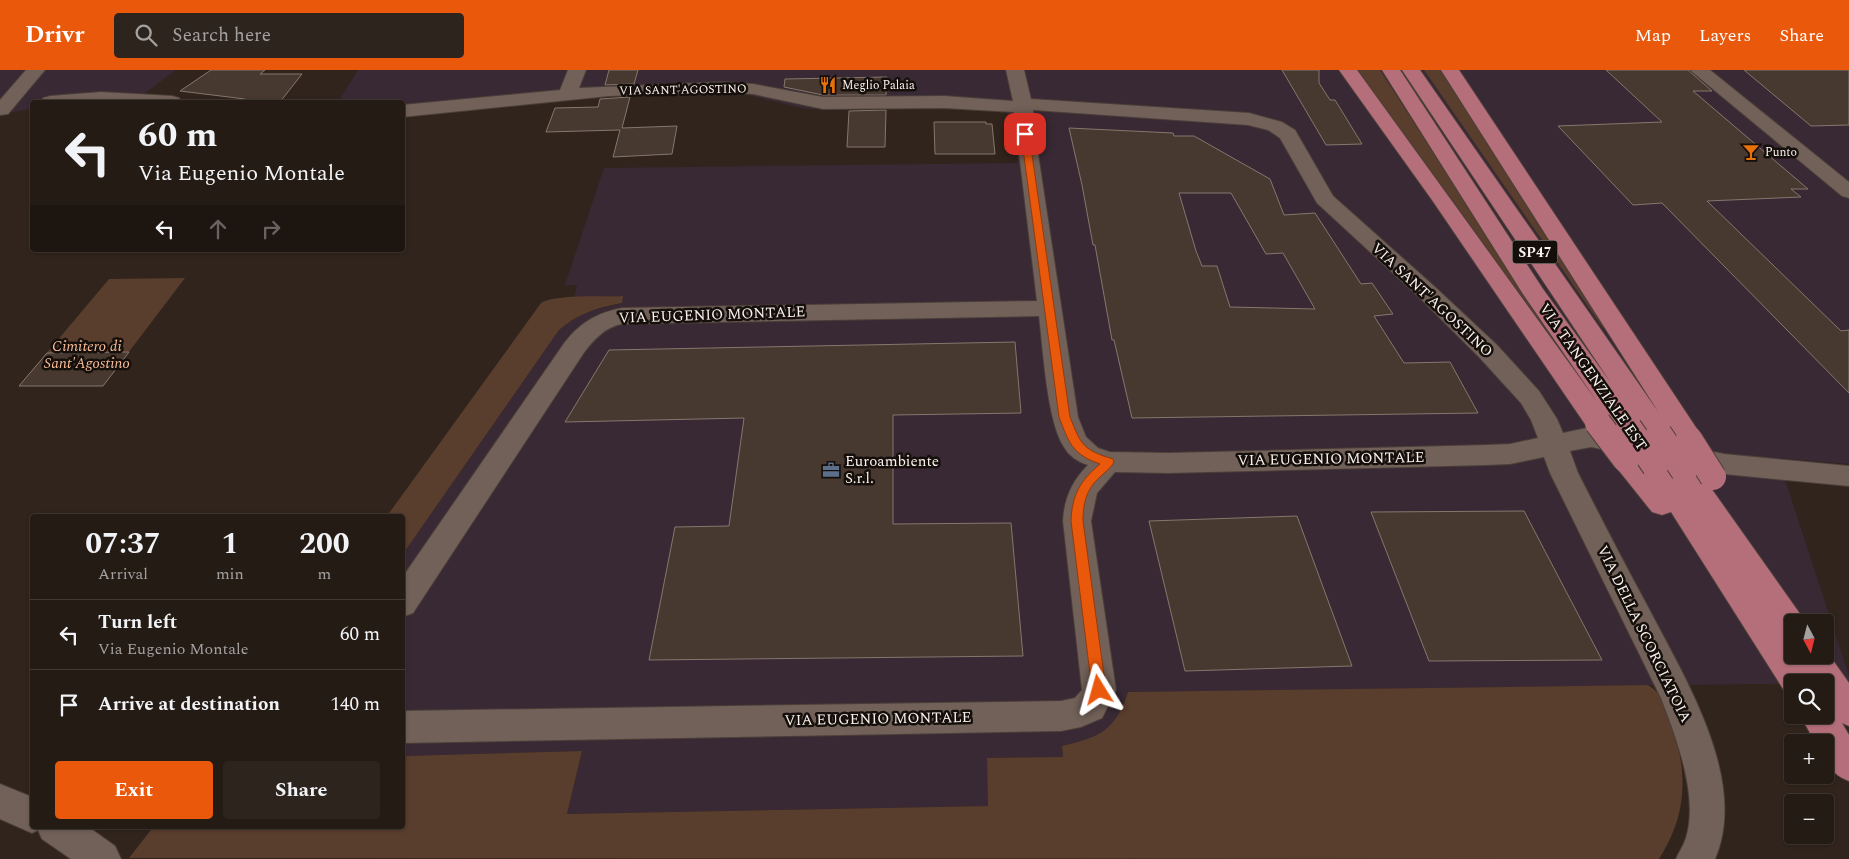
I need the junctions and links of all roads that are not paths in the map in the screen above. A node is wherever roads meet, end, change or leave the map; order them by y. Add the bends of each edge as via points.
1 (36, 70) edge
2 (577, 70) edge
3 (1015, 70) edge
4 (1348, 70) edge
5 (1391, 70) edge
6 (1411, 70) edge
7 (1450, 70) edge
8 (1699, 70) edge
9 (567, 95) junction
10 (76, 100) edge
11 (151, 100) edge
12 (1023, 105) junction
13 (25, 106) dead end
14 (1, 110) edge
15 (405, 111) edge
16 (1849, 192) edge
17 (1050, 308) junction
18 (1553, 444) junction
19 (1109, 462) junction
20 (1640, 463) junction
21 (1849, 476) edge
22 (1756, 573) junction
23 (405, 600) edge
24 (1784, 615) edge
25 (1817, 664) edge
26 (1792, 674) edge
27 (1849, 711) edge
28 (1823, 724) edge
29 (405, 727) edge
30 (1849, 765) edge
31 (0, 800) edge
32 (30, 814) edge
33 (59, 829) edge
34 (102, 859) edge
35 (1695, 859) edge

1 - 14 street
2 - 9 street
3 - 12 street, VIA EUGENIO MONTALE
4 - 20 main road, bridge via 1598,423
5 - 20 main road, VIA TANGENZIALE EST / SP47, bridge via 1536,294 1629,428
6 - 22 main road, VIA TANGENZIALE EST / SP47, bridge
7 - 22 main road, bridge via 1713,477
8 - 16 street
9 - 12 street, VIA SANT'AGOSTINO via 723,87 823,102
9 - 15 street, VIA SANT'AGOSTINO
10 - 11 street
12 - 17 street, VIA EUGENIO MONTALE
12 - 18 street, VIA SANT'AGOSTINO via 1248,119 1282,130 1292,139 1324,199 1427,292 1521,386 1544,419
13 - 14 street
17 - 19 street, VIA EUGENIO MONTALE via 1068,429 1074,442 1088,456
17 - 23 street, VIA EUGENIO MONTALE via 622,316 600,322 581,338
18 - 19 street, VIA EUGENIO MONTALE via 1510,454 1487,455
18 - 21 street via 1591,437 1724,464
18 - 35 street, VIA DELLA SCORCIATOIA via 1564,474 1692,732 1702,772 1706,810 1703,843
19 - 29 street, VIA EUGENIO MONTALE via 1093,476 1078,505 1077,521 1099,690 1090,708 1078,714
20 - 26 main road, VIA TANGENZIALE EST / SP47 via 1726,571
22 - 24 main road, VIA TANGENZIALE EST / SP47
25 - 27 main road
28 - 30 main road
31 - 32 street
33 - 34 street

